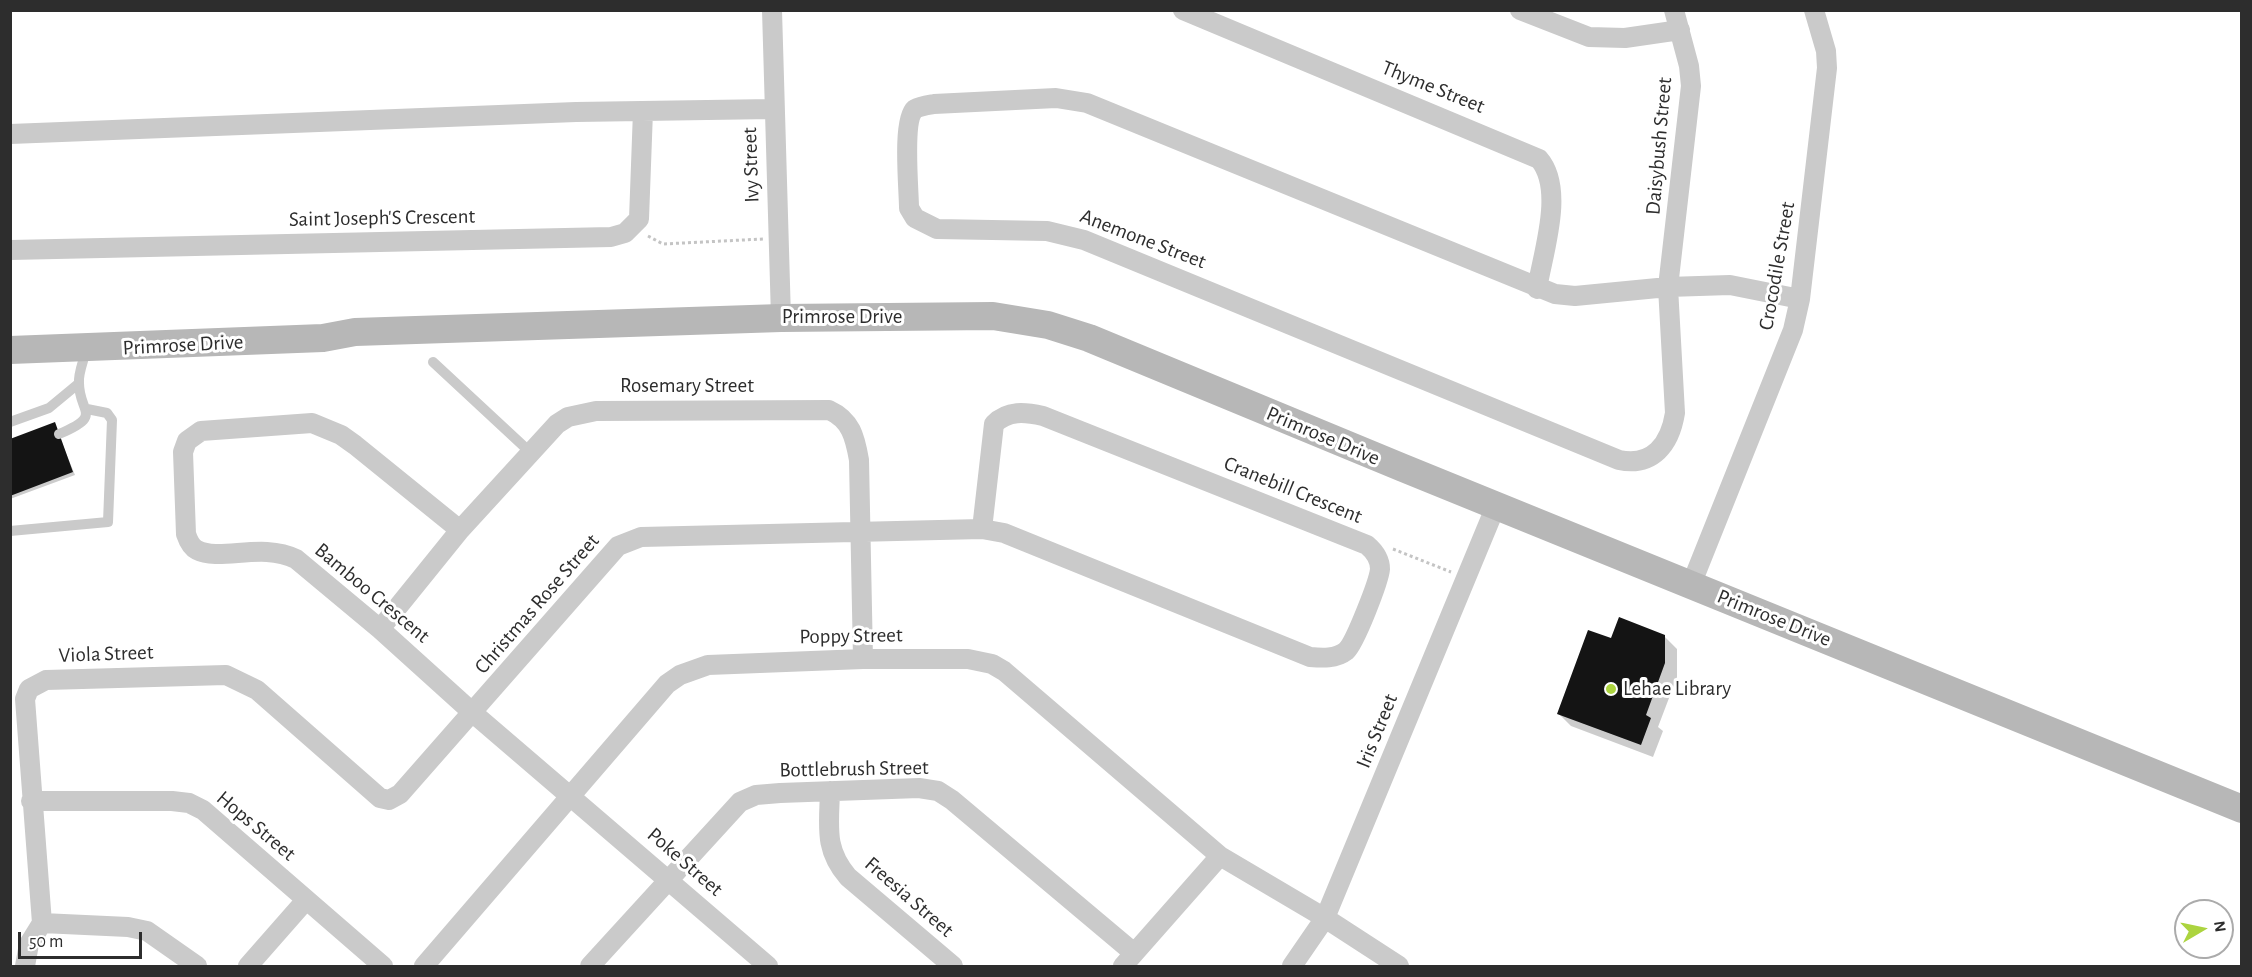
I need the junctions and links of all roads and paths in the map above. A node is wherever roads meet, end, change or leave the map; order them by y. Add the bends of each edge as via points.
1 (772, 10) edge
2 (1184, 10) edge
3 (1520, 10) edge
4 (1674, 10) edge
5 (1814, 10) edge
6 (1680, 30) junction
7 (773, 109) junction
8 (642, 111) junction
9 (10, 134) edge
10 (634, 227) junction
11 (778, 238) junction
12 (10, 250) edge
13 (1668, 287) junction
14 (1537, 288) junction
15 (1800, 299) junction
16 (781, 318) junction
17 (10, 332) edge
18 (355, 332) junction
19 (86, 349) junction
20 (10, 351) edge
21 (433, 362) dead end
22 (78, 384) junction
23 (87, 409) junction
24 (10, 422) edge
25 (59, 434) dead end
26 (531, 453) junction
27 (1495, 508) junction
28 (982, 528) junction
29 (460, 530) junction
30 (10, 531) edge
31 (861, 531) junction
32 (1374, 551) junction
33 (1466, 578) junction
34 (1691, 585) junction
35 (380, 629) junction
36 (863, 659) junction
37 (473, 714) junction
38 (830, 791) junction
39 (570, 796) junction
40 (32, 801) junction
41 (2241, 809) edge
42 (1220, 856) junction
43 (669, 879) junction
44 (306, 900) junction
45 (1325, 918) junction
46 (42, 923) junction
47 (1129, 960) edge
48 (25, 966) edge
49 (197, 966) edge
50 (248, 966) edge
51 (383, 966) edge
52 (424, 966) edge
53 (590, 966) edge
54 (768, 966) edge
55 (953, 966) edge
56 (1292, 966) edge
57 (1399, 966) edge

1 - 7 street, Ivy Street
2 - 14 street, Thyme Street via 1539,159 1552,192
3 - 6 street via 1590,37 1624,38
4 - 6 street, Daisybush Street
5 - 15 street, Crocodile Street via 1826,51 1827,75
6 - 13 street, Daisybush Street via 1691,86
7 - 8 street
7 - 11 street, Ivy Street
8 - 9 street
8 - 10 street via 641,208
10 - 11 path via 663,244
10 - 12 street, Saint Joseph'S Crescent via 611,237
11 - 16 street, Ivy Street
13 - 14 street, Anemone Street via 1566,296
13 - 14 street, Anemone Street via 1675,399 1672,430 1656,454 1637,461 1619,460 1084,240 1047,231 937,229 925,225 909,208 911,116 916,109 934,104 1074,99
13 - 15 street, Anemone Street via 1731,285
15 - 34 street, Crocodile Street via 1785,352
16 - 18 street, Primrose Drive
16 - 27 street, Primrose Drive via 993,316 1048,325 1089,338
17 - 18 street, Primrose Drive via 318,328
18 - 19 street, Primrose Drive via 322,338
19 - 20 street, Primrose Drive
19 - 22 lane
21 - 26 lane
22 - 23 lane
22 - 24 lane via 49,408
23 - 25 lane via 78,426
23 - 30 lane via 107,413 112,420 108,522
26 - 29 street, Rosemary Street
26 - 31 street, Rosemary Street via 557,424 568,417 596,411 829,410 845,420 855,437
27 - 33 street, Iris Street
27 - 34 street, Primrose Drive
28 - 31 street, Cranebill Crescent
28 - 32 street, Cranebill Crescent via 1004,533 1310,657 1325,658 1338,655 1351,644 1380,572
28 - 32 street, Cranebill Crescent via 994,424 1007,415 1031,413 1343,535
29 - 35 street, Rosemary Street
29 - 35 street, Bamboo Crescent via 355,445 312,423 212,429 187,441 183,452 186,534 190,544 210,553 285,553
31 - 36 street, Rosemary Street
31 - 37 street, Christmas Rose Street via 654,536 629,540 618,546
32 - 33 path via 1390,548
33 - 45 street, Iris Street
34 - 41 street, Primrose Drive
35 - 37 street, Bamboo Crescent
36 - 39 street, Poppy Street via 708,665 680,675 667,684
36 - 42 street, Poppy Street via 968,658 992,664
37 - 39 street, Bamboo Crescent
37 - 40 street, Viola Street via 400,794 389,800 380,798 257,690 226,675 46,680 29,689 25,699
38 - 43 street, Bottlebrush Street via 756,795 740,801
38 - 47 street, Bottlebrush Street via 938,791
38 - 55 street, Freesia Street via 830,848 836,863
39 - 43 street, Poke Street
39 - 52 street, Poppy Street
40 - 44 street, Hops Street via 189,803 203,810
40 - 46 street, Viola Street
42 - 45 street, Poppy Street
42 - 47 street
43 - 53 street, Bottlebrush Street
43 - 54 street, Poke Street
44 - 50 street
44 - 51 street, Hops Street
45 - 56 street, Iris Street
45 - 57 street, Poppy Street
46 - 48 street via 29,944
46 - 49 street via 147,931

